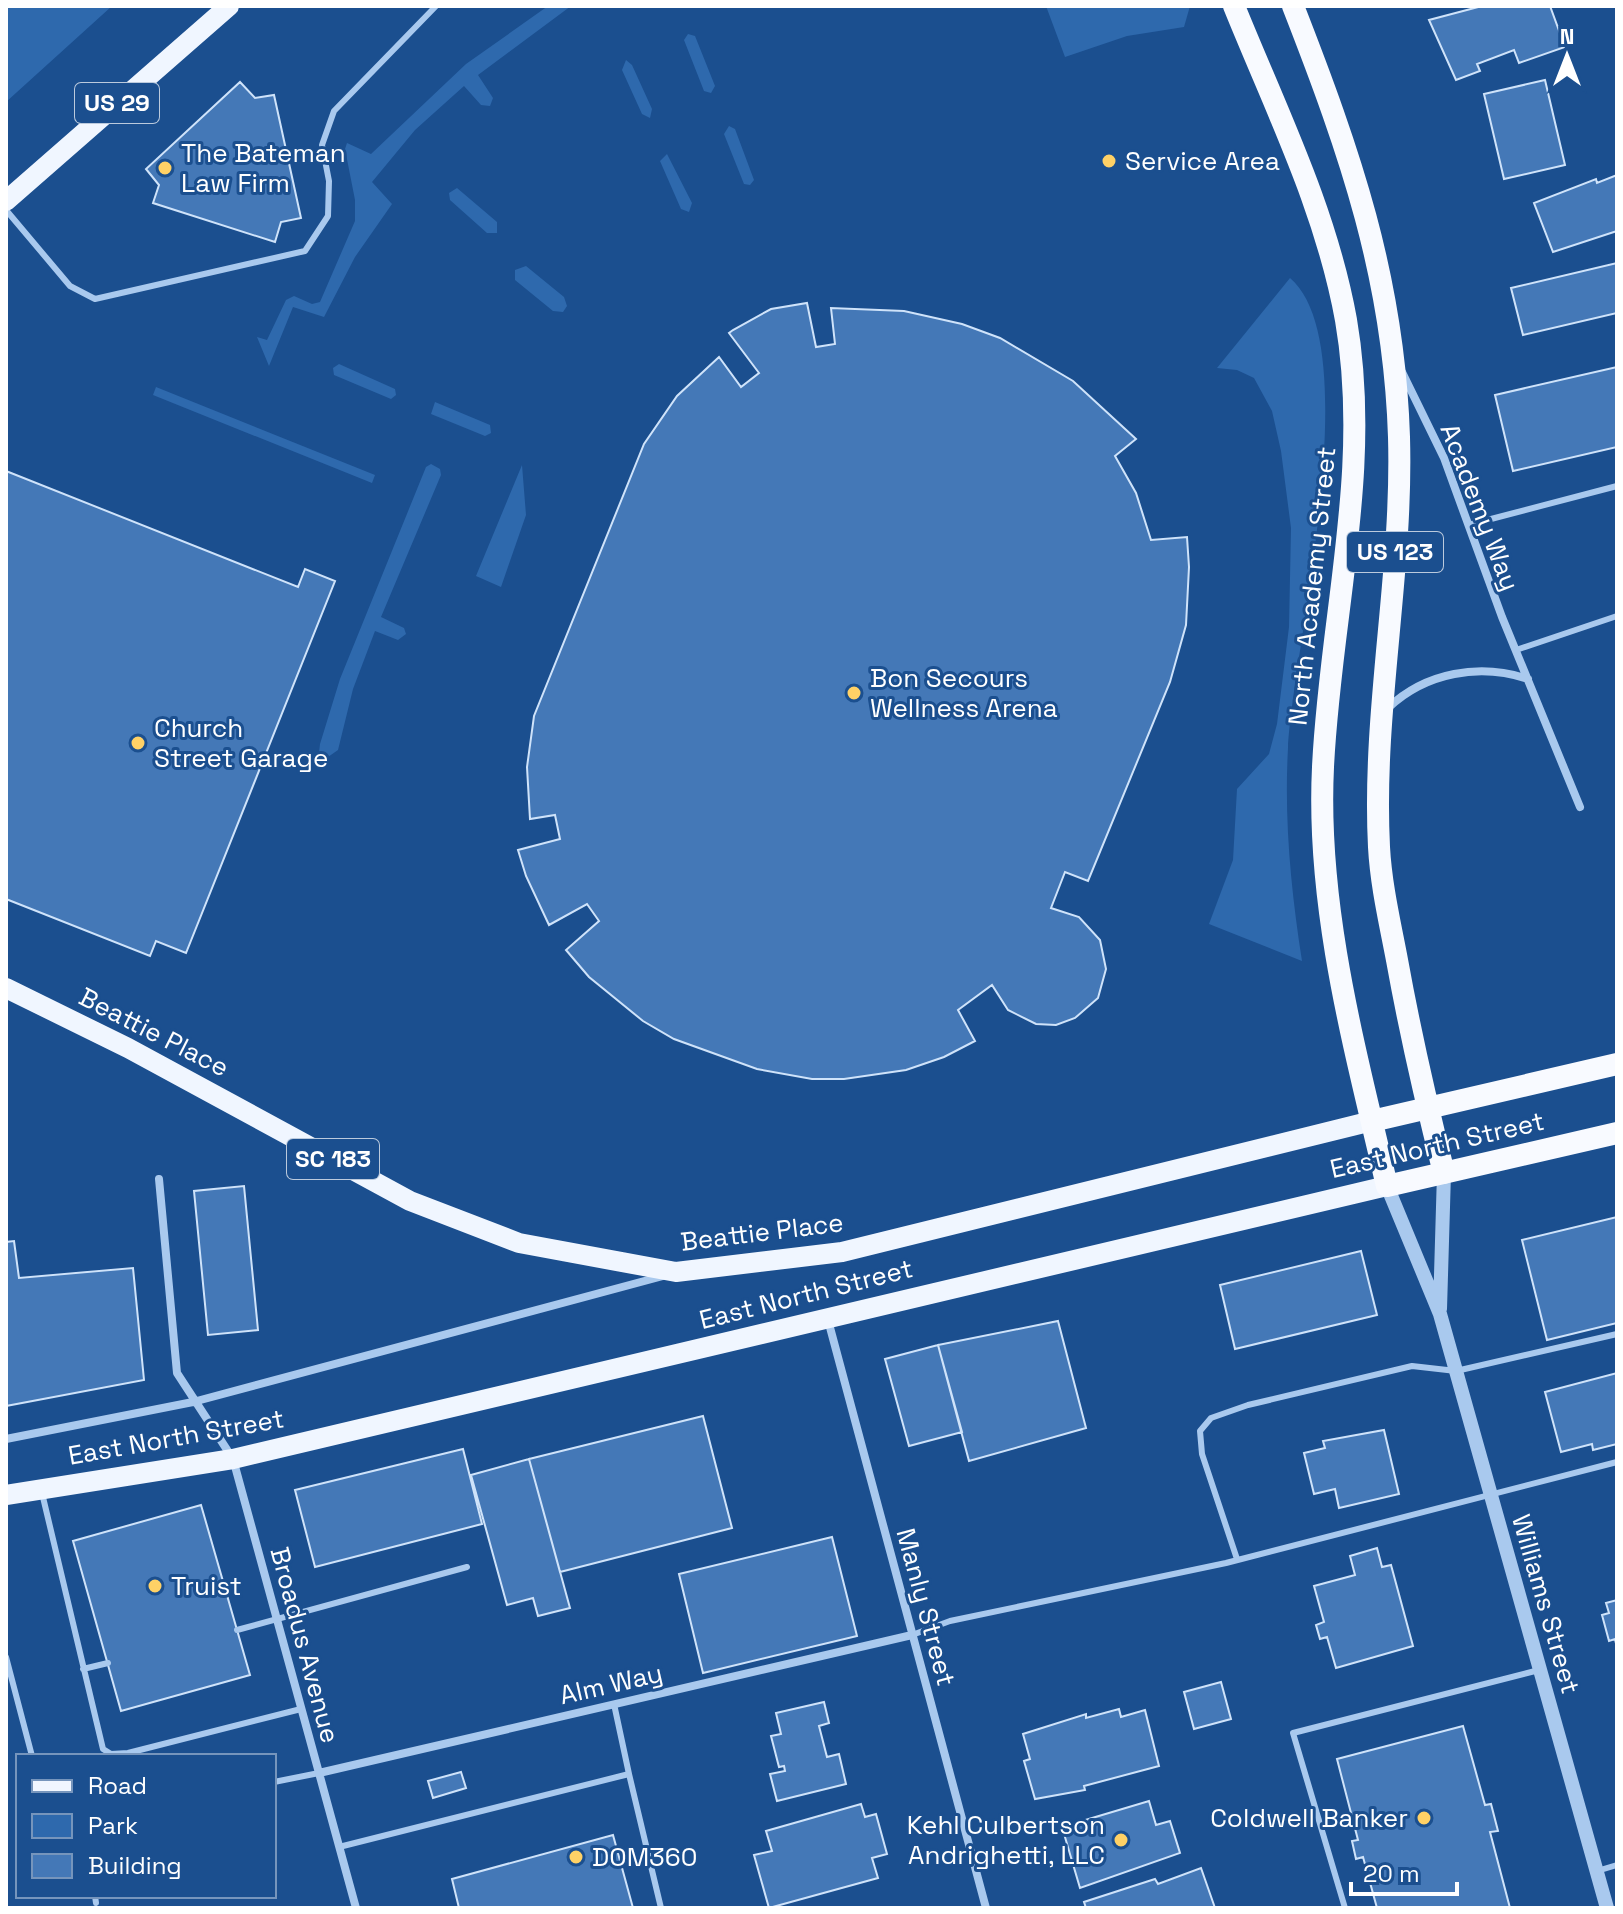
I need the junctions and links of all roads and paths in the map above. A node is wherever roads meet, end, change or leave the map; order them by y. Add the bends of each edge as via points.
1 (229, 6) edge
2 (1234, 6) edge
3 (1293, 6) edge
4 (432, 7) edge
5 (6, 201) edge
6 (6, 210) edge
7 (1393, 351) junction
8 (1617, 486) edge
9 (1468, 525) junction
10 (1617, 616) edge
11 (1516, 650) junction
12 (1528, 679) junction
13 (1382, 714) junction
14 (1580, 807) dead end
15 (6, 988) edge
16 (1617, 1064) edge
17 (1427, 1108) junction
18 (1372, 1121) junction
19 (1617, 1133) edge
20 (1444, 1173) junction
21 (159, 1179) dead end
22 (1387, 1186) junction
23 (676, 1272) junction
24 (1440, 1314) junction
25 (827, 1316) junction
26 (1617, 1334) edge
27 (1456, 1371) junction
28 (193, 1402) junction
29 (6, 1439) edge
30 (233, 1459) junction
31 (1617, 1462) edge
32 (41, 1490) junction
33 (1490, 1493) junction
34 (6, 1495) edge
35 (1237, 1559) junction
36 (467, 1567) dead end
37 (277, 1620) junction
38 (237, 1630) dead end
39 (912, 1635) junction
40 (6, 1657) edge
41 (108, 1663) dead end
42 (83, 1669) junction
43 (1540, 1670) junction
44 (614, 1704) junction
45 (301, 1709) junction
46 (31, 1754) edge
47 (319, 1773) junction
48 (629, 1774) junction
49 (276, 1782) edge
50 (339, 1847) junction
51 (1617, 1865) edge
52 (1596, 1871) junction
53 (356, 1908) edge
54 (661, 1908) edge
55 (986, 1908) edge
56 (1345, 1908) edge
57 (1607, 1908) edge

1 - 5 main road, US 29
2 - 18 highway, North Academy Street / US 123 via 1304,171 1329,244 1346,320 1356,450 1330,676 1322,811 1339,967
3 - 7 highway, US 123 via 1367,212 1384,280
4 - 6 lane via 334,111 322,145 328,216 305,251 95,299 70,286
7 - 9 street, Academy Way via 1444,458
7 - 13 highway, US 123 via 1398,509
8 - 9 lane
9 - 11 street, Academy Way
10 - 11 lane
11 - 12 street, Academy Way
12 - 13 street via 1500,670 1470,670 1434,680
12 - 14 street, Academy Way
13 - 17 highway, US 123 via 1382,872
15 - 23 main road, Beattie Place / SC 183 via 410,1201 519,1243
16 - 17 highway, East North Street
17 - 18 highway, Beattie Place
17 - 20 highway, US 123
18 - 22 highway, North Academy Street / US 123
18 - 23 main road, Beattie Place via 842,1252
19 - 20 highway, East North Street
20 - 22 highway, East North Street
20 - 24 street, Williams Street
21 - 28 street, Broadus Avenue via 177,1373
22 - 24 street, Williams Street
22 - 25 main road, East North Street
23 - 28 street, East North Street
24 - 27 street, Williams Street
25 - 30 main road, East North Street
25 - 39 street, Manly Street
26 - 27 lane
27 - 33 street, Williams Street
27 - 35 lane via 1412,1366 1211,1418 1200,1431 1202,1454
28 - 29 street, East North Street
28 - 30 street, Broadus Avenue
30 - 32 main road, East North Street
30 - 37 street, Broadus Avenue
31 - 33 lane
32 - 34 main road, East North Street
32 - 42 lane
33 - 35 lane
33 - 43 street, Williams Street
35 - 39 lane via 950,1621
36 - 37 lane
37 - 38 lane
37 - 45 street, Broadus Avenue
39 - 44 street, Alm Way
39 - 55 street, Manly Street
40 - 46 lane
41 - 42 lane
42 - 45 lane via 103,1749 111,1754
43 - 52 street, Williams Street
43 - 56 lane via 1293,1733
44 - 47 street, Alm Way
44 - 48 lane
45 - 47 street, Broadus Avenue
47 - 49 lane
47 - 50 street, Broadus Avenue
48 - 50 lane
48 - 54 lane
50 - 53 street, Broadus Avenue
51 - 52 lane
52 - 57 street, Williams Street

